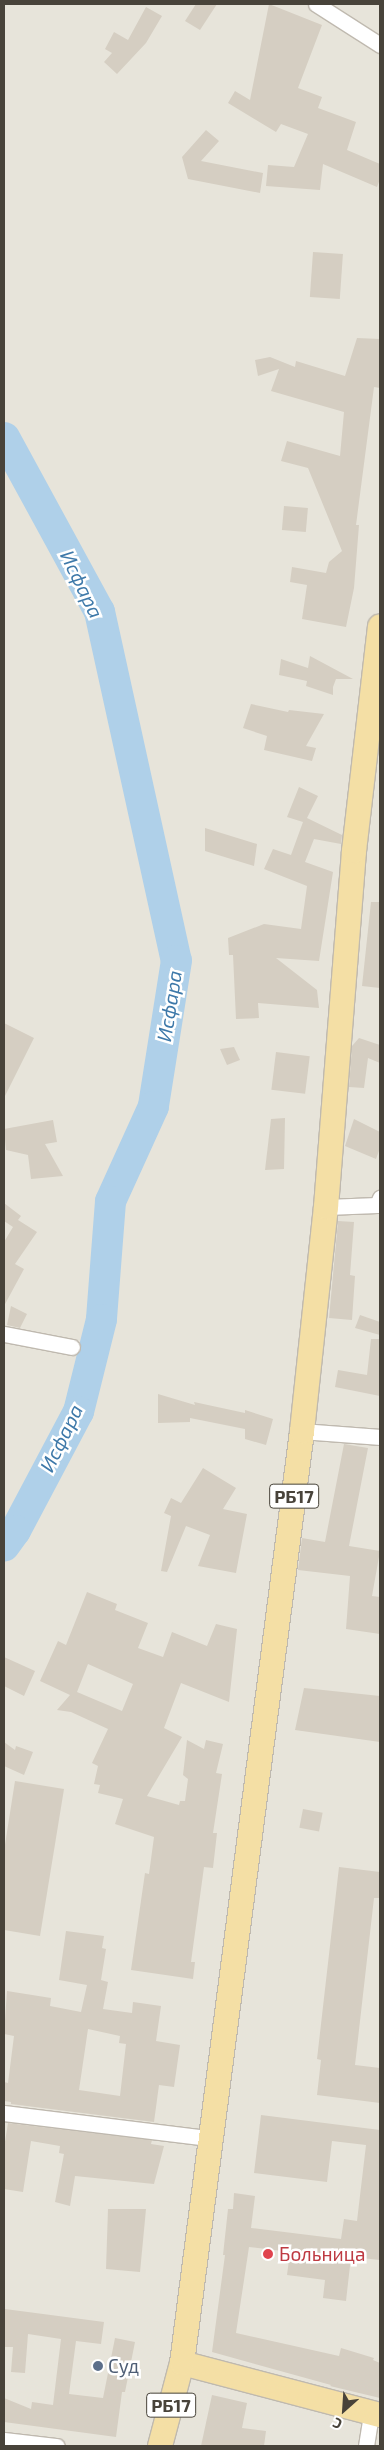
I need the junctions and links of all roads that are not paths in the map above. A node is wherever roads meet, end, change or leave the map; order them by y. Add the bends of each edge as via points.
1 (316, 4) edge
2 (380, 44) edge
3 (380, 626) edge
4 (380, 1198) edge
5 (326, 1207) junction
6 (4, 1334) edge
7 (72, 1347) dead end
8 (302, 1431) junction
9 (380, 1437) edge
10 (4, 2112) edge
11 (209, 2138) junction
12 (182, 2364) junction
13 (376, 2414) edge
14 (4, 2440) edge
15 (57, 2446) edge
16 (160, 2446) edge
17 (366, 2446) edge

1 - 2 street
3 - 5 main road, РБ17 via 354,851
4 - 5 street via 377,1205
5 - 8 main road, РБ17
6 - 7 street
8 - 9 street
8 - 11 main road, РБ17
10 - 11 street
11 - 12 main road, РБ17
12 - 13 main road
12 - 16 main road, РБ17
13 - 17 street
14 - 15 street

